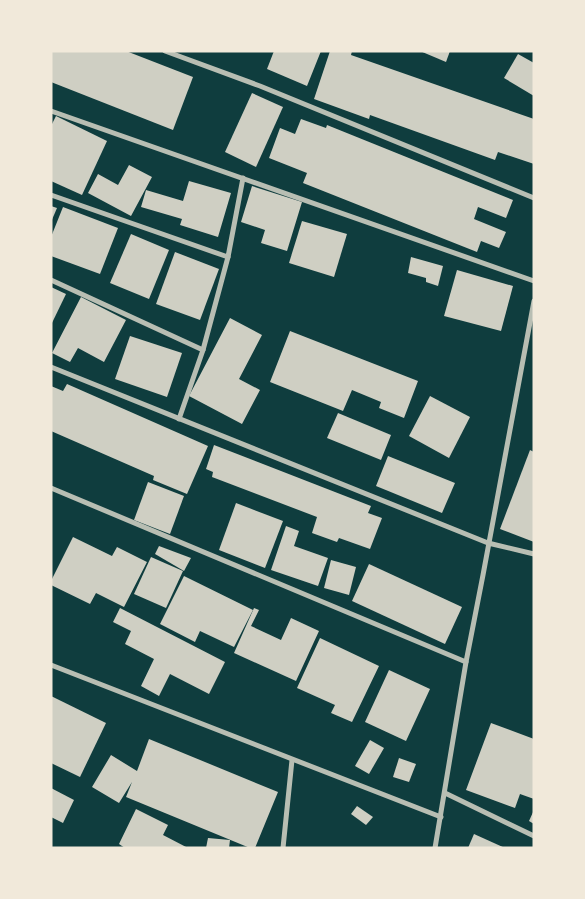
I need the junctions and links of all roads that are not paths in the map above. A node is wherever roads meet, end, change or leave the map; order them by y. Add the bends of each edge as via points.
1 (165, 51) edge
2 (51, 111) edge
3 (243, 178) junction
4 (51, 195) edge
5 (534, 198) edge
6 (228, 257) junction
7 (51, 280) edge
8 (534, 281) edge
9 (534, 301) edge
10 (203, 350) junction
11 (51, 367) edge
12 (178, 419) junction
13 (51, 488) edge
14 (488, 543) junction
15 (534, 554) edge
16 (466, 662) junction
17 (51, 665) edge
18 (292, 760) junction
19 (445, 793) junction
20 (441, 817) junction
21 (534, 836) edge
22 (283, 848) edge
23 (436, 848) edge

1 - 5 street via 260,86
2 - 3 street
3 - 6 street
3 - 8 street
4 - 6 street
6 - 10 street
7 - 10 street
9 - 14 street
10 - 12 street
11 - 12 street
12 - 14 street
13 - 16 street
14 - 15 street
14 - 16 street
16 - 19 street
17 - 18 street
18 - 20 street
18 - 22 street
19 - 20 street
19 - 21 street
20 - 23 street

